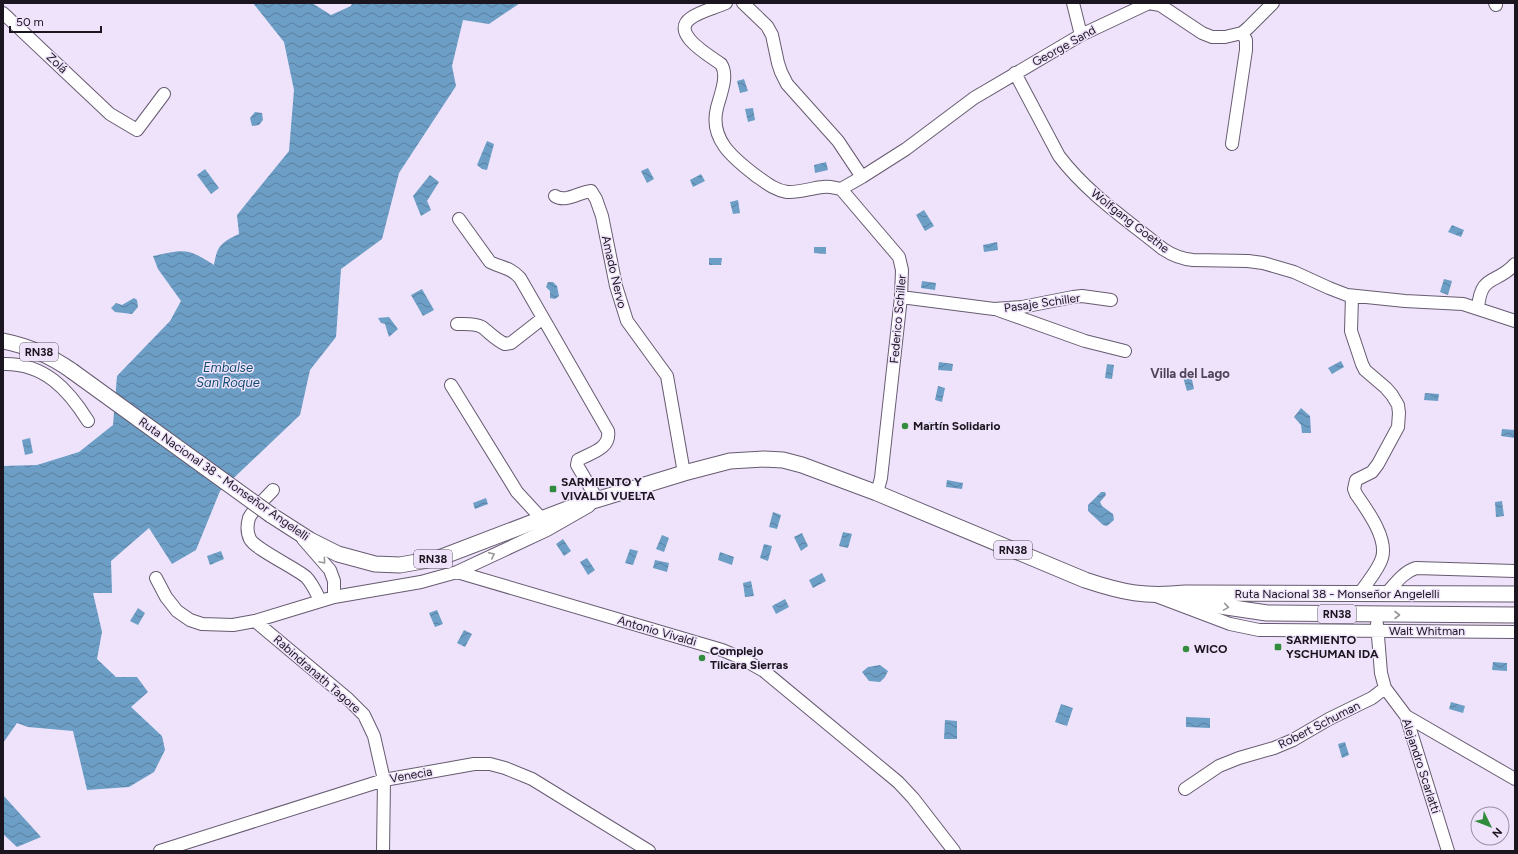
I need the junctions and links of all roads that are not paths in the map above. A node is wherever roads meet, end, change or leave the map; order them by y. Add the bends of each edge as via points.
1 (726, 3) edge
2 (743, 3) edge
3 (1073, 3) edge
4 (1273, 3) edge
5 (3, 13) edge
6 (1242, 33) junction
7 (1081, 35) junction
8 (1015, 73) junction
9 (164, 94) dead end
10 (1232, 144) dead end
11 (862, 177) junction
12 (841, 189) junction
13 (555, 196) dead end
14 (459, 219) dead end
15 (1515, 264) edge
16 (1352, 296) junction
17 (902, 297) junction
18 (1111, 300) dead end
19 (1478, 308) junction
20 (994, 309) junction
21 (543, 318) junction
22 (1515, 321) edge
23 (457, 324) dead end
24 (3, 341) edge
25 (1125, 350) dead end
26 (3, 364) edge
27 (451, 385) dead end
28 (88, 421) dead end
29 (684, 473) junction
30 (273, 490) dead end
31 (877, 493) junction
32 (603, 497) junction
33 (541, 518) junction
34 (296, 532) junction
35 (1515, 571) edge
36 (457, 572) junction
37 (156, 578) dead end
38 (1358, 594) junction
39 (1515, 594) edge
40 (1156, 595) junction
41 (1386, 595) junction
42 (334, 597) junction
43 (1515, 599) edge
44 (320, 600) junction
45 (1378, 614) junction
46 (1515, 615) edge
47 (255, 621) junction
48 (1376, 630) junction
49 (1515, 632) edge
50 (1385, 688) junction
51 (1406, 716) junction
52 (1515, 779) edge
53 (384, 780) junction
54 (1185, 789) dead end
55 (160, 851) edge
56 (383, 851) edge
57 (649, 851) edge
58 (954, 851) edge
59 (1448, 851) edge

1 - 12 street via 691,18 684,28 690,41 724,68 714,117 724,148 737,161 778,190 794,192 823,187
2 - 11 street via 767,26 772,35 778,63 787,84 838,141
3 - 7 street
4 - 6 street
5 - 9 street, Zolá via 110,114 137,130
6 - 7 street, George Sand via 1212,37 1160,5 1149,3
6 - 10 street via 1246,40 1246,50
7 - 8 street, George Sand
8 - 11 street, George Sand via 974,98 906,149
8 - 16 street, Wolfgang Goethe via 1059,156 1069,169 1094,194 1163,249 1185,259 1263,263 1294,272
11 - 12 street
12 - 17 street, Federico Schiller via 899,257 902,270
13 - 29 street, Amado Nervo via 563,199 591,191 596,199 626,321 667,376
14 - 21 street via 490,262 507,268 520,278
15 - 19 street via 1482,287
16 - 19 street, Wolfgang Goethe via 1463,304
16 - 38 street via 1351,331 1362,364 1365,370 1392,395 1399,413 1398,427 1378,464 1372,472 1359,478 1354,484 1356,494 1375,524 1384,550 1382,559
17 - 20 street, Pasaje Schiller
17 - 31 street, Federico Schiller
18 - 20 street, Pasaje Schiller via 1073,296 1022,307
19 - 22 street, Wolfgang Goethe
20 - 25 street via 1085,341
21 - 23 street via 511,343 505,344 481,327
21 - 32 street via 608,430 607,442 578,460 577,465
24 - 34 main road, Ruta Nacional 38 - Monseñor Angelelli / RN38, bridge via 41,353 72,370
26 - 28 street via 16,364 47,375 74,400
27 - 33 street via 517,492
29 - 31 main road, Ruta Nacional 38 - Monseñor Angelelli / RN38 via 730,461 783,460
29 - 32 main road, Ruta Nacional 38 - Monseñor Angelelli / RN38
30 - 44 street via 250,518 247,529 250,540 307,578
31 - 40 main road, Ruta Nacional 38 - Monseñor Angelelli / RN38 via 1091,582 1127,592
32 - 33 main road, Ruta Nacional 38 - Monseñor Angelelli / RN38
36 -> 32 street via 548,530
33 - 34 main road, Ruta Nacional 38 - Monseñor Angelelli / RN38 via 439,558 400,565 375,564 346,557
34 -> 42 street via 330,570 334,581
35 - 41 street via 1416,568 1403,575
36 - 42 street via 421,582
36 - 58 street, Antonio Vivaldi via 722,650 764,671 898,782
37 - 47 street via 177,611 190,620 216,625
38 - 40 main road, Ruta Nacional 38 - Monseñor Angelelli / RN38
38 - 41 main road, Ruta Nacional 38 - Monseñor Angelelli / RN38
38 - 45 main road via 1370,599
39 - 41 main road, Ruta Nacional 38 - Monseñor Angelelli / RN38
40 -> 45 main road, Ruta Nacional 38 - Monseñor Angelelli / RN38 via 1256,612
40 - 48 street, Walt Whitman via 1248,629
42 - 44 street
43 - 45 main road via 1393,600 1384,604
44 - 47 street
45 -> 46 main road, Ruta Nacional 38 - Monseñor Angelelli / RN38
45 - 48 street, Alejandro Scarlatti
47 - 53 street, Rabindranath Tagore via 364,715 374,736
48 - 49 street, Walt Whitman
48 - 50 street, Alejandro Scarlatti
50 - 51 street, Alejandro Scarlatti
50 - 54 street, Robert Schuman via 1372,698 1293,740 1219,766
51 - 52 street
51 - 59 street, Alejandro Scarlatti
53 - 55 street, Venecia
53 - 56 street, Rabindranath Tagore
53 - 57 street, Venecia via 474,764 490,764 532,779

